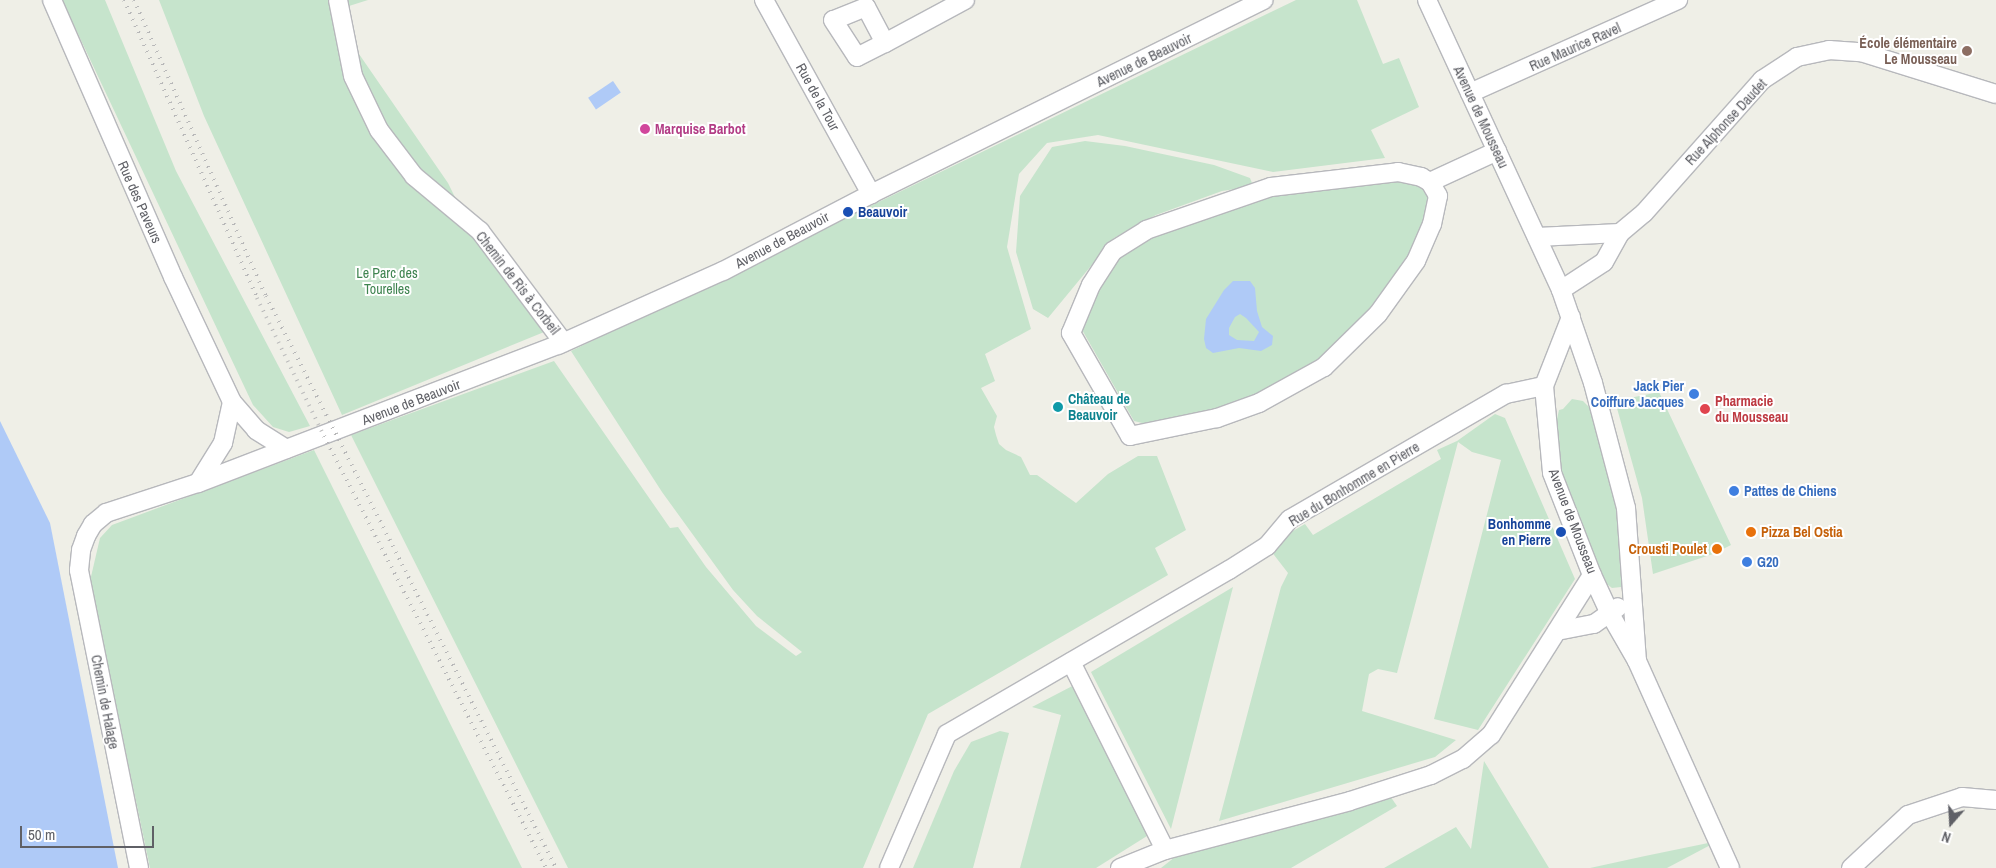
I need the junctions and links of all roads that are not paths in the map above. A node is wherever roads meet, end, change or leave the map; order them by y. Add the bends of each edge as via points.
1 (52, 0) edge
2 (338, 0) edge
3 (764, 0) edge
4 (964, 0) edge
5 (1264, 0) edge
6 (1427, 0) edge
7 (1678, 0) edge
8 (1660, 5) edge
9 (885, 43) dead end
10 (1470, 93) junction
11 (1996, 94) edge
12 (1497, 151) junction
13 (1430, 182) junction
14 (871, 194) junction
15 (1620, 233) junction
16 (1537, 237) junction
17 (1561, 290) junction
18 (1571, 317) junction
19 (563, 342) junction
20 (1544, 386) junction
21 (232, 402) junction
22 (286, 449) junction
23 (198, 483) junction
24 (86, 536) joint
25 (1592, 574) junction
26 (1632, 592) junction
27 (1610, 614) junction
28 (1557, 631) junction
29 (1637, 660) junction
30 (1071, 662) junction
31 (1996, 800) edge
32 (1164, 850) junction
33 (139, 868) edge
34 (889, 868) edge
35 (1120, 868) edge
36 (1730, 868) edge
37 (1851, 868) edge

1 - 21 street, Rue des Paveurs via 173,277
2 - 19 street, Chemin de Ris à Corbeil via 353,76 379,130 414,176 480,231
3 - 14 street, Rue de la Tour
4 - 9 street
5 - 14 street, Avenue de Beauvoir
6 - 10 street, Avenue de Mousseau
7 - 8 street, Rue Maurice Ravel
8 - 10 street, Rue Maurice Ravel
10 - 12 street, Avenue de Mousseau
11 - 15 street, Rue Alphonse Daudet via 1861,52 1829,50 1797,57 1762,80 1644,213
12 - 13 street
12 - 16 street, Avenue de Mousseau
13 - 13 street via 1438,196 1432,224 1416,261 1378,314 1324,367 1259,403 1217,418 1130,436 1071,333 1092,285 1113,251 1146,230 1272,187 1398,172
14 - 19 street, Avenue de Beauvoir via 723,271
15 - 16 street
15 - 17 street, Rue Alphonse Daudet via 1604,262
16 - 17 street, Avenue de Mousseau
17 - 18 street, Avenue de Mousseau
18 - 20 street, Avenue de Mousseau
18 - 26 street, Avenue de Mousseau via 1626,508
19 - 22 street, Avenue de Beauvoir
20 - 25 street, Avenue de Mousseau via 1552,473
20 - 30 street, Rue du Bonhomme en Pierre via 1506,394 1298,514 1267,546
21 - 22 street, Rue des Paveurs via 256,430
21 - 23 street via 223,443
22 - 23 street, Avenue de Beauvoir
23 - 24 street, Avenue de Beauvoir via 106,513 93,524
24 - 33 street, Chemin de Halage via 79,570
25 - 27 street, Avenue de Mousseau
25 - 28 street
26 - 27 street
26 - 29 street, Avenue de Mousseau
27 - 28 street via 1594,624
27 - 29 street, Avenue de Mousseau
28 - 32 street via 1491,735 1463,759 1431,775 1359,798
29 - 36 street, Avenue de Mousseau
30 - 32 street
30 - 34 street, Rue du Bonhomme en Pierre via 947,734
31 - 37 street via 1962,797 1908,815
32 - 35 street

